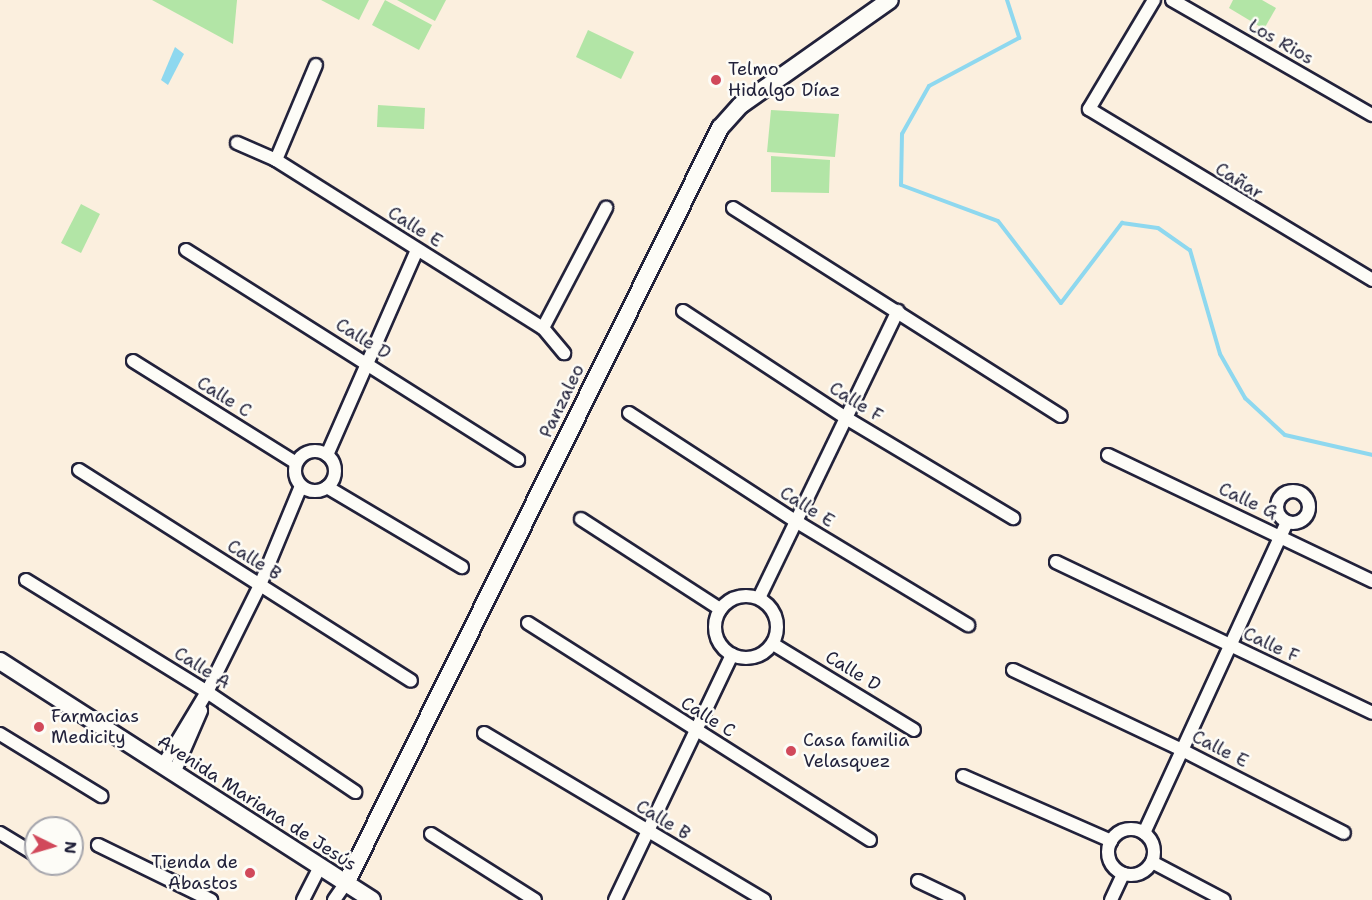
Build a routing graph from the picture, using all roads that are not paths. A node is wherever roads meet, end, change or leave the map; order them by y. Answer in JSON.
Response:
{"nodes":[{"id":1,"x":891,"y":0,"type":"edge"},
{"id":2,"x":1154,"y":0,"type":"edge"},
{"id":3,"x":1172,"y":0,"type":"edge"},
{"id":4,"x":316,"y":65,"type":"dead end"},
{"id":5,"x":1372,"y":115,"type":"edge"},
{"id":6,"x":237,"y":143,"type":"dead end"},
{"id":7,"x":276,"y":160,"type":"junction"},
{"id":8,"x":606,"y":208,"type":"dead end"},
{"id":9,"x":733,"y":208,"type":"dead end"},
{"id":10,"x":186,"y":250,"type":"dead end"},
{"id":11,"x":417,"y":250,"type":"junction"},
{"id":12,"x":1372,"y":279,"type":"edge"},
{"id":13,"x":898,"y":310,"type":"junction"},
{"id":14,"x":682,"y":311,"type":"dead end"},
{"id":15,"x":543,"y":328,"type":"junction"},
{"id":16,"x":564,"y":352,"type":"dead end"},
{"id":17,"x":133,"y":360,"type":"dead end"},
{"id":18,"x":367,"y":363,"type":"junction"},
{"id":19,"x":630,"y":414,"type":"dead end"},
{"id":20,"x":1061,"y":416,"type":"dead end"},
{"id":21,"x":846,"y":418,"type":"junction"},
{"id":22,"x":327,"y":455,"type":"junction"},
{"id":23,"x":1108,"y":455,"type":"dead end"},
{"id":24,"x":518,"y":460,"type":"dead end"},
{"id":25,"x":296,"y":463,"type":"junction"},
{"id":26,"x":78,"y":470,"type":"dead end"},
{"id":27,"x":301,"y":486,"type":"junction"},
{"id":28,"x":327,"y":487,"type":"junction"},
{"id":29,"x":1013,"y":518,"type":"dead end"},
{"id":30,"x":580,"y":519,"type":"dead end"},
{"id":31,"x":796,"y":522,"type":"junction"},
{"id":32,"x":1287,"y":522,"type":"dead end"},
{"id":33,"x":1280,"y":537,"type":"junction"},
{"id":34,"x":1056,"y":562,"type":"dead end"},
{"id":35,"x":462,"y":567,"type":"dead end"},
{"id":36,"x":26,"y":580,"type":"dead end"},
{"id":37,"x":1372,"y":582,"type":"edge"},
{"id":38,"x":260,"y":585,"type":"junction"},
{"id":39,"x":759,"y":598,"type":"junction"},
{"id":40,"x":720,"y":609,"type":"junction"},
{"id":41,"x":528,"y":623,"type":"dead end"},
{"id":42,"x":968,"y":625,"type":"dead end"},
{"id":43,"x":773,"y":644,"type":"junction"},
{"id":44,"x":1228,"y":645,"type":"junction"},
{"id":45,"x":732,"y":655,"type":"junction"},
{"id":46,"x":0,"y":661,"type":"edge"},
{"id":47,"x":1013,"y":670,"type":"dead end"},
{"id":48,"x":411,"y":681,"type":"dead end"},
{"id":49,"x":207,"y":692,"type":"junction"},
{"id":50,"x":1372,"y":713,"type":"edge"},
{"id":51,"x":914,"y":730,"type":"dead end"},
{"id":52,"x":698,"y":732,"type":"junction"},
{"id":53,"x":484,"y":733,"type":"dead end"},
{"id":54,"x":0,"y":734,"type":"edge"},
{"id":55,"x":1180,"y":749,"type":"junction"},
{"id":56,"x":168,"y":769,"type":"junction"},
{"id":57,"x":963,"y":776,"type":"dead end"},
{"id":58,"x":355,"y":792,"type":"dead end"},
{"id":59,"x":101,"y":796,"type":"dead end"},
{"id":60,"x":646,"y":831,"type":"junction"},
{"id":61,"x":0,"y":833,"type":"edge"},
{"id":62,"x":1144,"y":833,"type":"junction"},
{"id":63,"x":1344,"y":833,"type":"dead end"},
{"id":64,"x":431,"y":834,"type":"dead end"},
{"id":65,"x":870,"y":840,"type":"dead end"},
{"id":66,"x":1111,"y":841,"type":"junction"},
{"id":67,"x":98,"y":845,"type":"dead end"},
{"id":68,"x":24,"y":848,"type":"edge"},
{"id":69,"x":1152,"y":862,"type":"junction"},
{"id":70,"x":320,"y":866,"type":"junction"},
{"id":71,"x":1123,"y":874,"type":"junction"},
{"id":72,"x":918,"y":881,"type":"dead end"},
{"id":73,"x":346,"y":883,"type":"junction"},
{"id":74,"x":211,"y":900,"type":"edge"},
{"id":75,"x":303,"y":900,"type":"edge"},
{"id":76,"x":334,"y":900,"type":"edge"},
{"id":77,"x":372,"y":900,"type":"edge"},
{"id":78,"x":535,"y":900,"type":"edge"},
{"id":79,"x":615,"y":900,"type":"edge"},
{"id":80,"x":764,"y":900,"type":"edge"},
{"id":81,"x":958,"y":900,"type":"edge"},
{"id":82,"x":1111,"y":900,"type":"edge"},
{"id":83,"x":1224,"y":900,"type":"edge"}],
"edges":[{"from":1,"to":73,"type":"street","name":"Panzaleo"},
{"from":2,"to":12,"type":"street","name":"Cañar"},
{"from":3,"to":5,"type":"street","name":"Los Rios"},
{"from":4,"to":7,"type":"street"},
{"from":6,"to":7,"type":"street","name":"Calle E"},
{"from":7,"to":11,"type":"street","name":"Calle E"},
{"from":8,"to":15,"type":"street"},
{"from":9,"to":13,"type":"street"},
{"from":10,"to":18,"type":"street","name":"Calle D"},
{"from":11,"to":15,"type":"street","name":"Calle E"},
{"from":11,"to":18,"type":"street"},
{"from":13,"to":20,"type":"street"},
{"from":13,"to":21,"type":"street"},
{"from":14,"to":21,"type":"street","name":"Calle F"},
{"from":15,"to":16,"type":"street","name":"Calle E"},
{"from":17,"to":25,"type":"street","name":"Calle C"},
{"from":18,"to":22,"type":"street"},
{"from":18,"to":24,"type":"street","name":"Calle D"},
{"from":19,"to":31,"type":"street","name":"Calle E"},
{"from":21,"to":29,"type":"street","name":"Calle F"},
{"from":21,"to":31,"type":"street"},
{"from":22,"to":25,"type":"street"},
{"from":22,"to":28,"type":"street"},
{"from":23,"to":33,"type":"street","name":"Calle G"},
{"from":25,"to":27,"type":"street"},
{"from":26,"to":38,"type":"street","name":"Calle B"},
{"from":27,"to":28,"type":"street"},
{"from":27,"to":38,"type":"street"},
{"from":28,"to":35,"type":"street"},
{"from":30,"to":40,"type":"street"},
{"from":31,"to":39,"type":"street"},
{"from":31,"to":42,"type":"street","name":"Calle E"},
{"from":32,"to":33,"type":"street"},
{"from":33,"to":37,"type":"street","name":"Calle G"},
{"from":33,"to":44,"type":"street"},
{"from":34,"to":44,"type":"street","name":"Calle F"},
{"from":36,"to":49,"type":"street","name":"Calle A"},
{"from":38,"to":48,"type":"street","name":"Calle B"},
{"from":38,"to":49,"type":"street"},
{"from":39,"to":40,"type":"street"},
{"from":39,"to":43,"type":"street"},
{"from":40,"to":45,"type":"street"},
{"from":41,"to":52,"type":"street","name":"Calle C"},
{"from":43,"to":45,"type":"street"},
{"from":43,"to":51,"type":"street","name":"Calle D"},
{"from":44,"to":50,"type":"street","name":"Calle F"},
{"from":44,"to":55,"type":"street"},
{"from":45,"to":52,"type":"street"},
{"from":46,"to":56,"type":"street","name":"Avenida Mariana de Jesús"},
{"from":47,"to":55,"type":"street","name":"Calle E"},
{"from":49,"to":56,"type":"street"},
{"from":49,"to":58,"type":"street","name":"Calle A"},
{"from":52,"to":60,"type":"street"},
{"from":52,"to":65,"type":"street","name":"Calle C"},
{"from":53,"to":60,"type":"street","name":"Calle B"},
{"from":54,"to":59,"type":"street"},
{"from":55,"to":62,"type":"street"},
{"from":55,"to":63,"type":"street","name":"Calle E"},
{"from":56,"to":70,"type":"street","name":"Avenida Mariana de Jesús"},
{"from":57,"to":66,"type":"street"},
{"from":60,"to":79,"type":"street"},
{"from":60,"to":80,"type":"street","name":"Calle B"},
{"from":61,"to":68,"type":"street"},
{"from":62,"to":66,"type":"street"},
{"from":62,"to":69,"type":"street"},
{"from":64,"to":78,"type":"street"},
{"from":66,"to":71,"type":"street"},
{"from":67,"to":74,"type":"street"},
{"from":69,"to":71,"type":"street"},
{"from":69,"to":83,"type":"street"},
{"from":70,"to":73,"type":"street","name":"Avenida Mariana de Jesús"},
{"from":70,"to":75,"type":"street"},
{"from":71,"to":82,"type":"street"},
{"from":72,"to":81,"type":"street"},
{"from":73,"to":76,"type":"street"},
{"from":73,"to":77,"type":"street","name":"Avenida Mariana de Jesús"}]}
